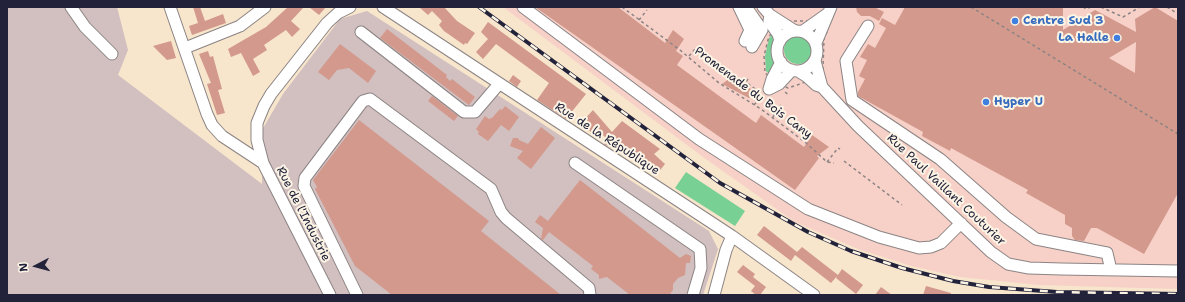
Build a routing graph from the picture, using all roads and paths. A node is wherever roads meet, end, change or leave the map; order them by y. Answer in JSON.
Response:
{"nodes":[{"id":1,"x":71,"y":7,"type":"edge"},
{"id":2,"x":170,"y":7,"type":"edge"},
{"id":3,"x":265,"y":7,"type":"edge"},
{"id":4,"x":350,"y":7,"type":"edge"},
{"id":5,"x":383,"y":7,"type":"edge"},
{"id":6,"x":523,"y":7,"type":"edge"},
{"id":7,"x":622,"y":7,"type":"edge"},
{"id":8,"x":732,"y":7,"type":"edge"},
{"id":9,"x":740,"y":7,"type":"edge"},
{"id":10,"x":746,"y":7,"type":"edge"},
{"id":11,"x":971,"y":7,"type":"edge"},
{"id":12,"x":1082,"y":7,"type":"edge"},
{"id":13,"x":1091,"y":7,"type":"edge"},
{"id":14,"x":1101,"y":7,"type":"edge"},
{"id":15,"x":1140,"y":7,"type":"edge"},
{"id":16,"x":1168,"y":7,"type":"edge"},
{"id":17,"x":647,"y":10,"type":"dead end"},
{"id":18,"x":829,"y":10,"type":"edge"},
{"id":19,"x":767,"y":11,"type":"edge"},
{"id":20,"x":1178,"y":14,"type":"edge"},
{"id":21,"x":639,"y":20,"type":"junction"},
{"id":22,"x":745,"y":20,"type":"junction"},
{"id":23,"x":868,"y":26,"type":"dead end"},
{"id":24,"x":824,"y":30,"type":"dead end"},
{"id":25,"x":799,"y":31,"type":"junction"},
{"id":26,"x":361,"y":32,"type":"dead end"},
{"id":27,"x":776,"y":37,"type":"junction"},
{"id":28,"x":816,"y":43,"type":"junction"},
{"id":29,"x":185,"y":48,"type":"junction"},
{"id":30,"x":696,"y":48,"type":"dead end"},
{"id":31,"x":112,"y":54,"type":"dead end"},
{"id":32,"x":689,"y":57,"type":"junction"},
{"id":33,"x":815,"y":61,"type":"junction"},
{"id":34,"x":781,"y":62,"type":"junction"},
{"id":35,"x":795,"y":70,"type":"junction"},
{"id":36,"x":820,"y":72,"type":"dead end"},
{"id":37,"x":769,"y":76,"type":"dead end"},
{"id":38,"x":748,"y":78,"type":"dead end"},
{"id":39,"x":808,"y":80,"type":"dead end"},
{"id":40,"x":499,"y":84,"type":"junction"},
{"id":41,"x":782,"y":85,"type":"dead end"},
{"id":42,"x":822,"y":87,"type":"junction"},
{"id":43,"x":785,"y":92,"type":"dead end"},
{"id":44,"x":789,"y":95,"type":"dead end"},
{"id":45,"x":781,"y":105,"type":"dead end"},
{"id":46,"x":754,"y":106,"type":"junction"},
{"id":47,"x":772,"y":117,"type":"junction"},
{"id":48,"x":1178,"y":134,"type":"edge"},
{"id":49,"x":840,"y":149,"type":"dead end"},
{"id":50,"x":827,"y":162,"type":"junction"},
{"id":51,"x":844,"y":162,"type":"dead end"},
{"id":52,"x":263,"y":163,"type":"junction"},
{"id":53,"x":575,"y":163,"type":"dead end"},
{"id":54,"x":834,"y":163,"type":"dead end"},
{"id":55,"x":902,"y":205,"type":"dead end"},
{"id":56,"x":960,"y":223,"type":"junction"},
{"id":57,"x":732,"y":236,"type":"junction"},
{"id":58,"x":1111,"y":270,"type":"junction"},
{"id":59,"x":1178,"y":271,"type":"edge"},
{"id":60,"x":330,"y":295,"type":"edge"},
{"id":61,"x":357,"y":295,"type":"edge"},
{"id":62,"x":590,"y":295,"type":"edge"},
{"id":63,"x":694,"y":295,"type":"edge"},
{"id":64,"x":714,"y":295,"type":"edge"},
{"id":65,"x":814,"y":295,"type":"edge"}],
"edges":[{"from":1,"to":31,"type":"street"},
{"from":2,"to":29,"type":"street","name":"Rue de l'Industrie"},
{"from":3,"to":29,"type":"street"},
{"from":4,"to":52,"type":"street"},
{"from":5,"to":40,"type":"street","name":"Rue de la République"},
{"from":6,"to":56,"type":"street"},
{"from":7,"to":21,"type":"path","name":"Promenade du Bois Cany"},
{"from":8,"to":22,"type":"street"},
{"from":9,"to":22,"type":"street"},
{"from":10,"to":22,"type":"street"},
{"from":11,"to":48,"type":"path"},
{"from":12,"to":13,"type":"path"},
{"from":14,"to":15,"type":"path"},
{"from":16,"to":20,"type":"path"},
{"from":17,"to":21,"type":"path"},
{"from":18,"to":25,"type":"street"},
{"from":18,"to":28,"type":"street"},
{"from":19,"to":25,"type":"street"},
{"from":19,"to":27,"type":"street"},
{"from":21,"to":32,"type":"path","name":"Promenade du Bois Cany"},
{"from":23,"to":58,"type":"street"},
{"from":24,"to":36,"type":"path"},
{"from":25,"to":27,"type":"street"},
{"from":25,"to":28,"type":"street"},
{"from":26,"to":40,"type":"street"},
{"from":27,"to":34,"type":"street"},
{"from":27,"to":37,"type":"path"},
{"from":28,"to":33,"type":"street"},
{"from":29,"to":52,"type":"street","name":"Rue de l'Industrie"},
{"from":30,"to":32,"type":"path"},
{"from":32,"to":46,"type":"path","name":"Promenade du Bois Cany"},
{"from":33,"to":35,"type":"street"},
{"from":33,"to":42,"type":"street","name":"Rue Paul Vaillant Couturier"},
{"from":34,"to":35,"type":"street"},
{"from":34,"to":35,"type":"street"},
{"from":35,"to":42,"type":"street","name":"Rue Paul Vaillant Couturier"},
{"from":38,"to":46,"type":"path"},
{"from":39,"to":41,"type":"path"},
{"from":40,"to":57,"type":"street","name":"Rue de la République"},
{"from":42,"to":56,"type":"street","name":"Rue Paul Vaillant Couturier"},
{"from":43,"to":44,"type":"path"},
{"from":45,"to":47,"type":"path"},
{"from":46,"to":47,"type":"path","name":"Promenade du Bois Cany"},
{"from":47,"to":50,"type":"path","name":"Promenade du Bois Cany"},
{"from":49,"to":50,"type":"path"},
{"from":50,"to":54,"type":"path"},
{"from":51,"to":55,"type":"path"},
{"from":52,"to":60,"type":"street","name":"Rue de l'Industrie"},
{"from":53,"to":63,"type":"street"},
{"from":56,"to":58,"type":"street","name":"Rue Paul Vaillant Couturier"},
{"from":57,"to":64,"type":"street"},
{"from":57,"to":65,"type":"street","name":"Rue de la République"},
{"from":58,"to":59,"type":"street","name":"Rue Paul Vaillant Couturier"},
{"from":61,"to":62,"type":"street"}]}
